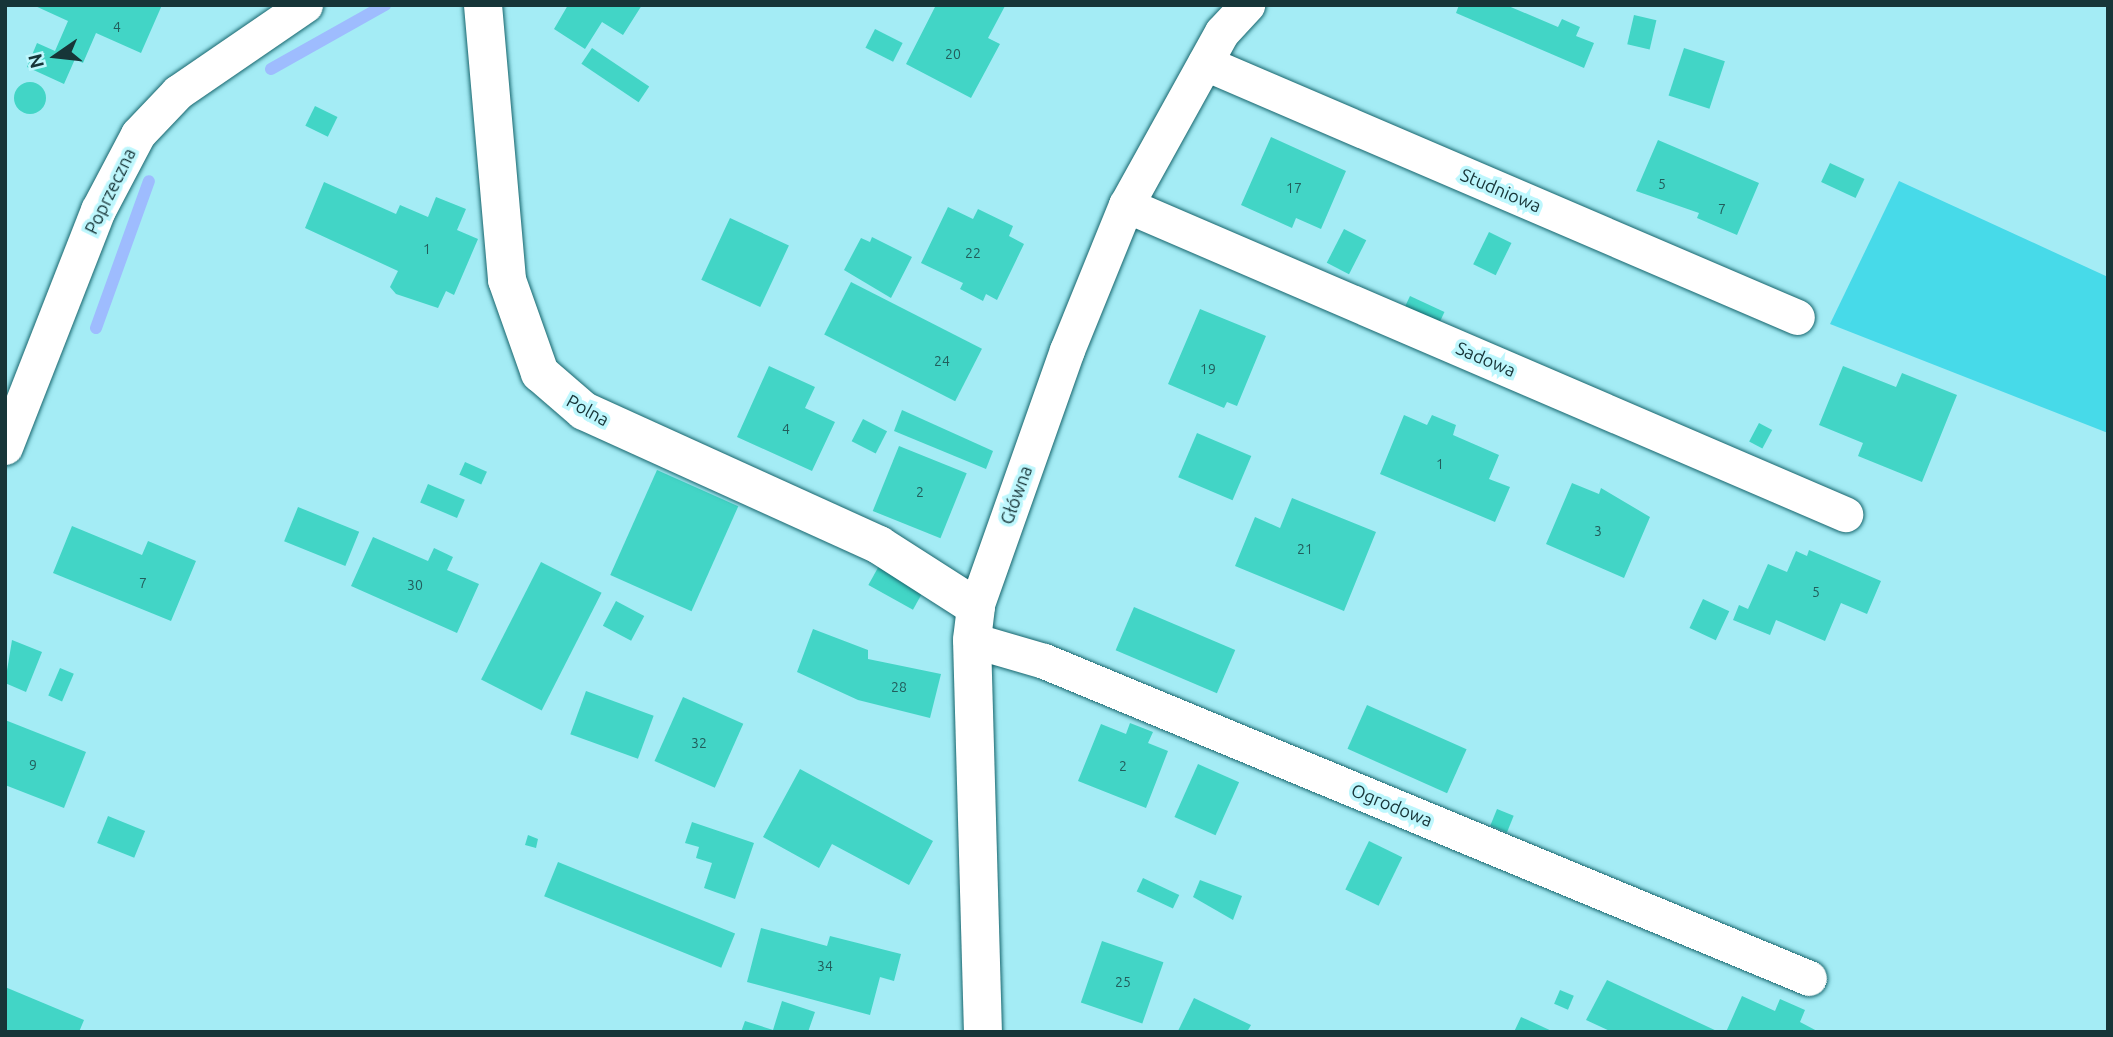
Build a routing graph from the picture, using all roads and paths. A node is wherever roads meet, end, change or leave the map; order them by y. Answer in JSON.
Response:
{"nodes":[{"id":1,"x":305,"y":5,"type":"edge"},
{"id":2,"x":483,"y":5,"type":"edge"},
{"id":3,"x":1247,"y":5,"type":"edge"},
{"id":4,"x":1205,"y":63,"type":"junction"},
{"id":5,"x":1126,"y":205,"type":"junction"},
{"id":6,"x":1797,"y":317,"type":"dead end"},
{"id":7,"x":5,"y":447,"type":"edge"},
{"id":8,"x":1845,"y":514,"type":"dead end"},
{"id":9,"x":974,"y":623,"type":"junction"},
{"id":10,"x":1809,"y":978,"type":"dead end"},
{"id":11,"x":983,"y":1032,"type":"edge"}],
"edges":[{"from":1,"to":7,"type":"street","name":"Poprzeczna"},
{"from":2,"to":9,"type":"street","name":"Polna"},
{"from":3,"to":4,"type":"street","name":"Główna"},
{"from":4,"to":5,"type":"street","name":"Główna"},
{"from":4,"to":6,"type":"street","name":"Studniowa"},
{"from":5,"to":8,"type":"street","name":"Sadowa"},
{"from":5,"to":9,"type":"street","name":"Główna"},
{"from":9,"to":10,"type":"street","name":"Ogrodowa"},
{"from":9,"to":11,"type":"street","name":"Główna"}]}
